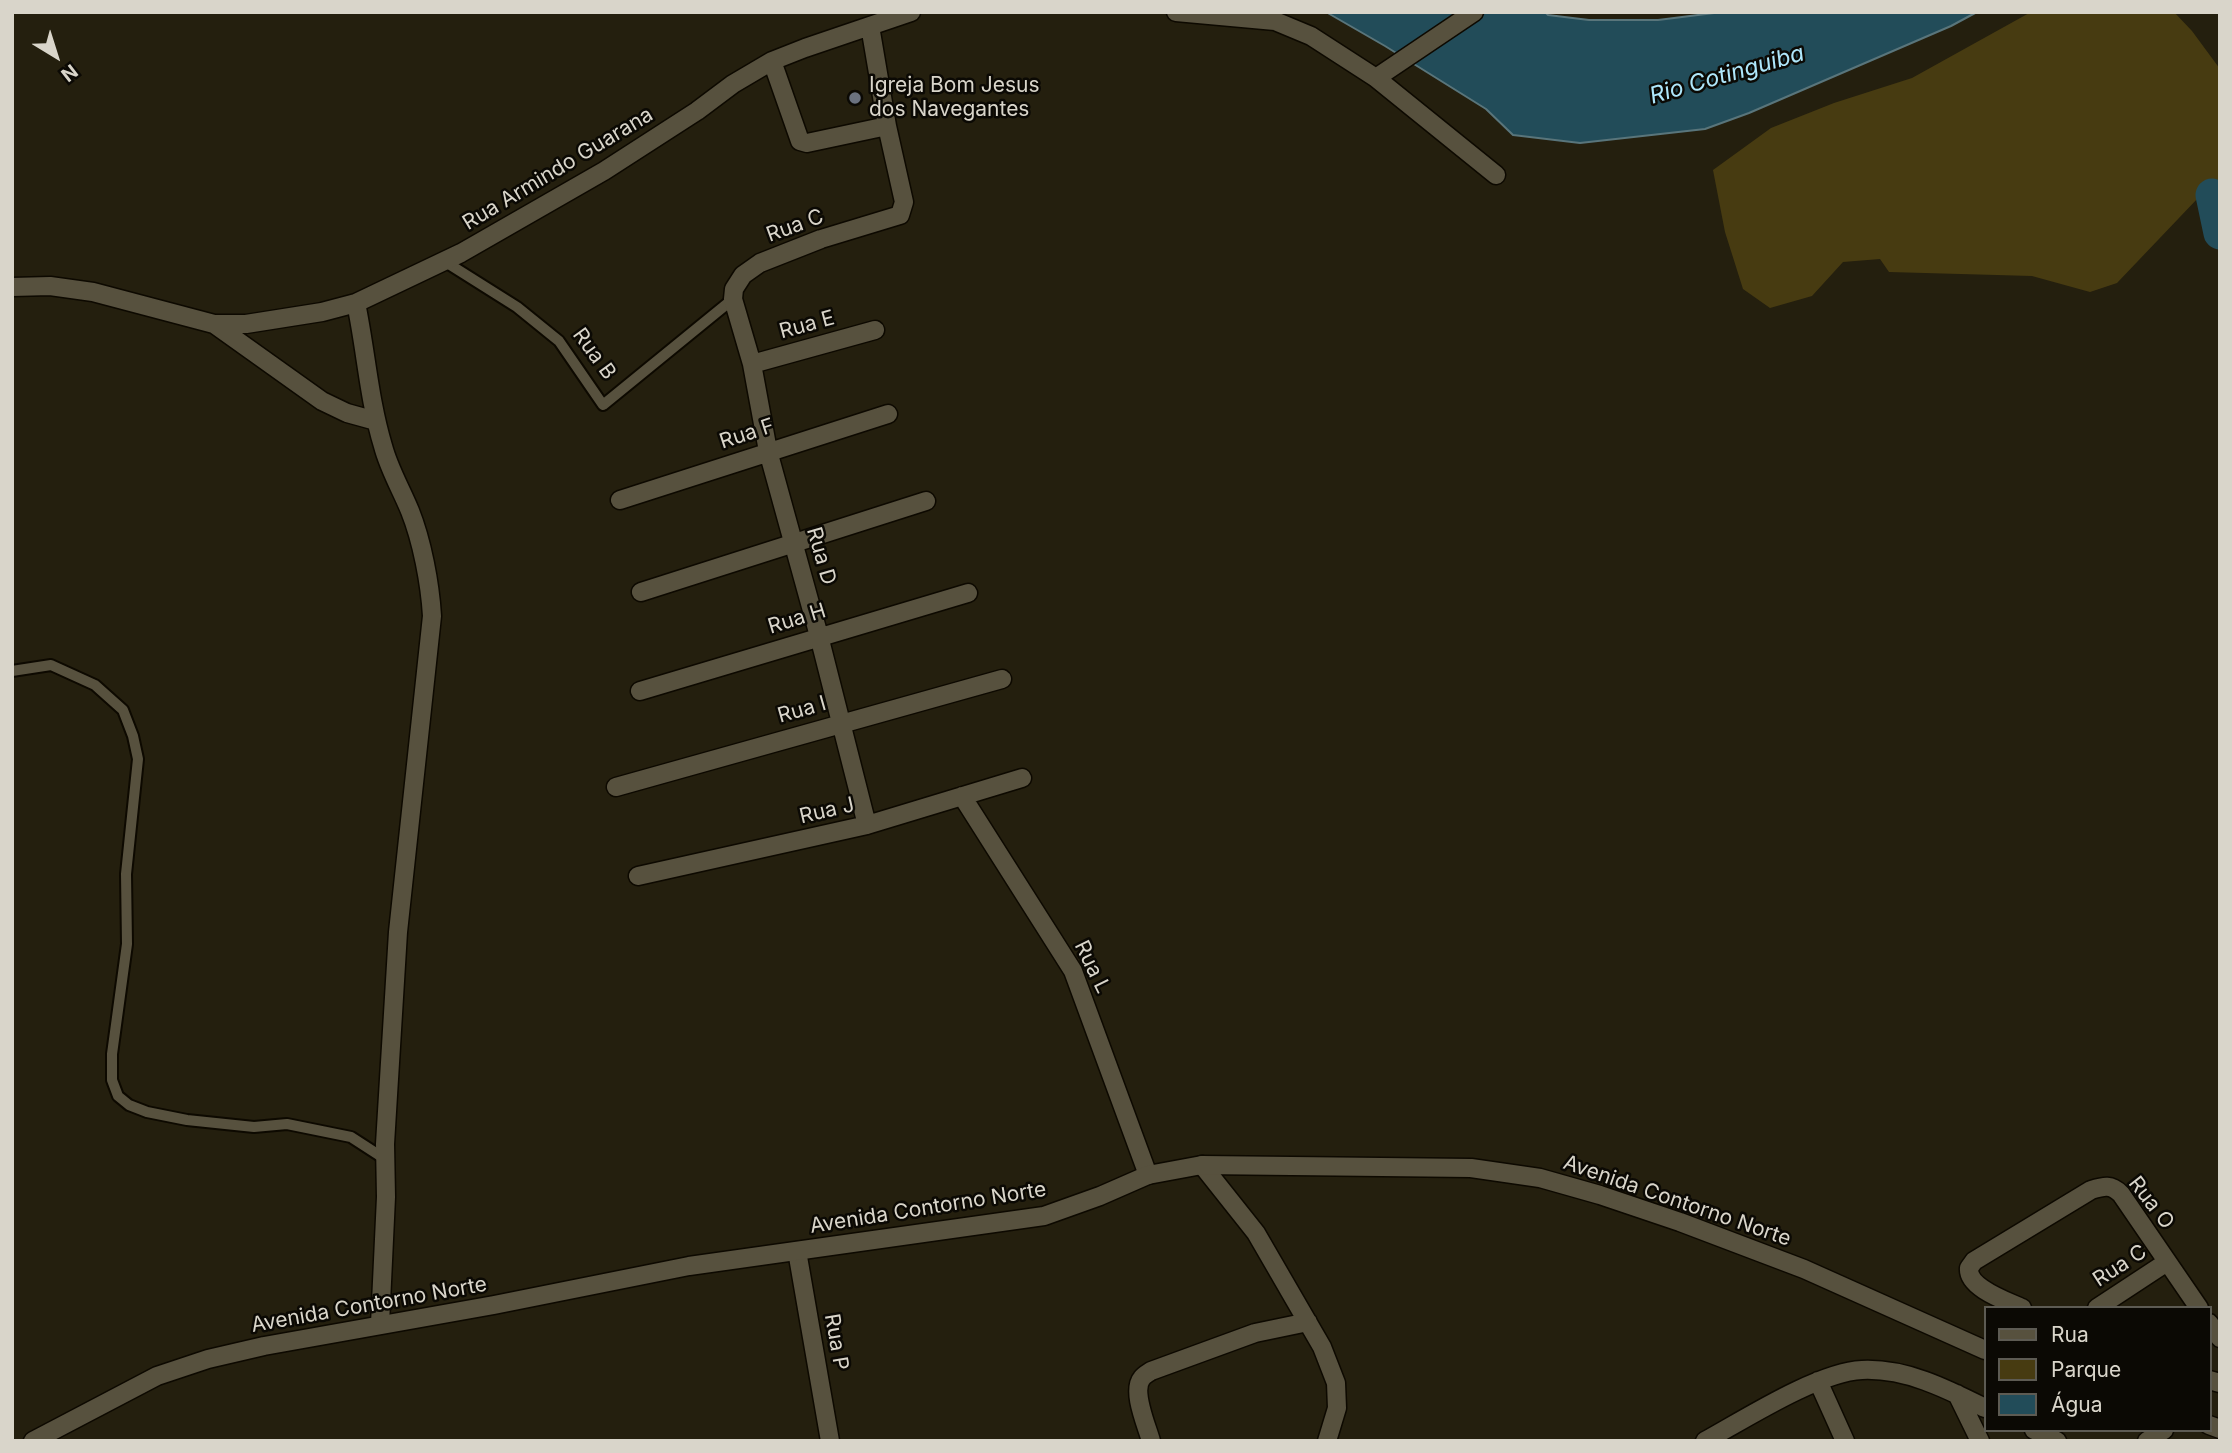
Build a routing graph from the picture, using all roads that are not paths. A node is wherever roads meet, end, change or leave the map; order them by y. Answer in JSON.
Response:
{"nodes":[{"id":1,"x":911,"y":12,"type":"edge"},
{"id":2,"x":1176,"y":12,"type":"edge"},
{"id":3,"x":1474,"y":12,"type":"edge"},
{"id":4,"x":870,"y":26,"type":"junction"},
{"id":5,"x":772,"y":61,"type":"junction"},
{"id":6,"x":1376,"y":78,"type":"junction"},
{"id":7,"x":887,"y":126,"type":"junction"},
{"id":8,"x":1496,"y":175,"type":"dead end"},
{"id":9,"x":443,"y":261,"type":"junction"},
{"id":10,"x":12,"y":287,"type":"edge"},
{"id":11,"x":733,"y":299,"type":"junction"},
{"id":12,"x":356,"y":303,"type":"junction"},
{"id":13,"x":214,"y":324,"type":"junction"},
{"id":14,"x":875,"y":331,"type":"dead end"},
{"id":15,"x":752,"y":364,"type":"junction"},
{"id":16,"x":888,"y":414,"type":"dead end"},
{"id":17,"x":376,"y":421,"type":"junction"},
{"id":18,"x":768,"y":451,"type":"junction"},
{"id":19,"x":620,"y":500,"type":"dead end"},
{"id":20,"x":926,"y":501,"type":"dead end"},
{"id":21,"x":793,"y":542,"type":"junction"},
{"id":22,"x":641,"y":592,"type":"dead end"},
{"id":23,"x":968,"y":593,"type":"dead end"},
{"id":24,"x":819,"y":636,"type":"junction"},
{"id":25,"x":12,"y":671,"type":"edge"},
{"id":26,"x":1002,"y":679,"type":"dead end"},
{"id":27,"x":640,"y":691,"type":"dead end"},
{"id":28,"x":842,"y":722,"type":"junction"},
{"id":29,"x":1022,"y":778,"type":"dead end"},
{"id":30,"x":616,"y":787,"type":"dead end"},
{"id":31,"x":962,"y":796,"type":"junction"},
{"id":32,"x":867,"y":825,"type":"junction"},
{"id":33,"x":638,"y":876,"type":"dead end"},
{"id":34,"x":385,"y":1159,"type":"junction"},
{"id":35,"x":1202,"y":1165,"type":"junction"},
{"id":36,"x":1148,"y":1174,"type":"junction"},
{"id":37,"x":797,"y":1251,"type":"junction"},
{"id":38,"x":2167,"y":1262,"type":"junction"},
{"id":39,"x":2018,"y":1306,"type":"edge"},
{"id":40,"x":2100,"y":1306,"type":"edge"},
{"id":41,"x":2198,"y":1306,"type":"edge"},
{"id":42,"x":1308,"y":1322,"type":"junction"},
{"id":43,"x":380,"y":1324,"type":"junction"},
{"id":44,"x":1983,"y":1349,"type":"edge"},
{"id":45,"x":1818,"y":1381,"type":"junction"},
{"id":46,"x":1957,"y":1394,"type":"junction"},
{"id":47,"x":1983,"y":1407,"type":"edge"},
{"id":48,"x":2038,"y":1432,"type":"edge"},
{"id":49,"x":33,"y":1441,"type":"edge"},
{"id":50,"x":831,"y":1441,"type":"edge"},
{"id":51,"x":1151,"y":1441,"type":"edge"},
{"id":52,"x":1327,"y":1441,"type":"edge"},
{"id":53,"x":1705,"y":1441,"type":"edge"},
{"id":54,"x":1845,"y":1441,"type":"edge"},
{"id":55,"x":1980,"y":1441,"type":"edge"},
{"id":56,"x":2057,"y":1441,"type":"edge"}],
"edges":[{"from":1,"to":4,"type":"street","name":"Rua Armindo Guarana"},
{"from":2,"to":6,"type":"street"},
{"from":3,"to":6,"type":"street"},
{"from":4,"to":5,"type":"street","name":"Rua Armindo Guarana"},
{"from":4,"to":7,"type":"street"},
{"from":5,"to":7,"type":"street"},
{"from":5,"to":9,"type":"street","name":"Rua Armindo Guarana"},
{"from":6,"to":8,"type":"street"},
{"from":7,"to":11,"type":"street","name":"Rua C"},
{"from":9,"to":11,"type":"lane","name":"Rua B"},
{"from":9,"to":12,"type":"street","name":"Rua Armindo Guarana"},
{"from":10,"to":13,"type":"street"},
{"from":11,"to":15,"type":"street","name":"Rua D"},
{"from":12,"to":13,"type":"street","name":"Rua Armindo Guarana"},
{"from":12,"to":17,"type":"street"},
{"from":13,"to":17,"type":"street"},
{"from":14,"to":15,"type":"street","name":"Rua E"},
{"from":15,"to":18,"type":"street","name":"Rua D"},
{"from":16,"to":18,"type":"street","name":"Rua F"},
{"from":17,"to":34,"type":"street"},
{"from":18,"to":19,"type":"street","name":"Rua F"},
{"from":18,"to":21,"type":"street","name":"Rua D"},
{"from":20,"to":21,"type":"street"},
{"from":21,"to":22,"type":"street"},
{"from":21,"to":24,"type":"street","name":"Rua D"},
{"from":23,"to":24,"type":"street","name":"Rua H"},
{"from":24,"to":27,"type":"street","name":"Rua H"},
{"from":24,"to":28,"type":"street","name":"Rua D"},
{"from":25,"to":34,"type":"lane"},
{"from":26,"to":28,"type":"street","name":"Rua I"},
{"from":28,"to":30,"type":"street","name":"Rua I"},
{"from":28,"to":32,"type":"street","name":"Rua D"},
{"from":29,"to":31,"type":"street","name":"Rua J"},
{"from":31,"to":32,"type":"street","name":"Rua J"},
{"from":31,"to":36,"type":"street","name":"Rua L"},
{"from":32,"to":33,"type":"street","name":"Rua J"},
{"from":34,"to":43,"type":"street"},
{"from":35,"to":36,"type":"street","name":"Avenida Contorno Norte"},
{"from":35,"to":42,"type":"street"},
{"from":35,"to":44,"type":"street","name":"Avenida Contorno Norte"},
{"from":36,"to":37,"type":"street","name":"Avenida Contorno Norte"},
{"from":37,"to":43,"type":"street","name":"Avenida Contorno Norte"},
{"from":37,"to":50,"type":"street","name":"Rua P"},
{"from":38,"to":39,"type":"street","name":"Rua O"},
{"from":38,"to":40,"type":"street","name":"Rua C"},
{"from":38,"to":41,"type":"street","name":"Rua O"},
{"from":42,"to":51,"type":"street"},
{"from":42,"to":52,"type":"street"},
{"from":43,"to":49,"type":"street","name":"Avenida Contorno Norte"},
{"from":45,"to":46,"type":"street"},
{"from":45,"to":53,"type":"street"},
{"from":45,"to":54,"type":"street"},
{"from":46,"to":47,"type":"street"},
{"from":46,"to":55,"type":"street"},
{"from":48,"to":56,"type":"street"}]}
